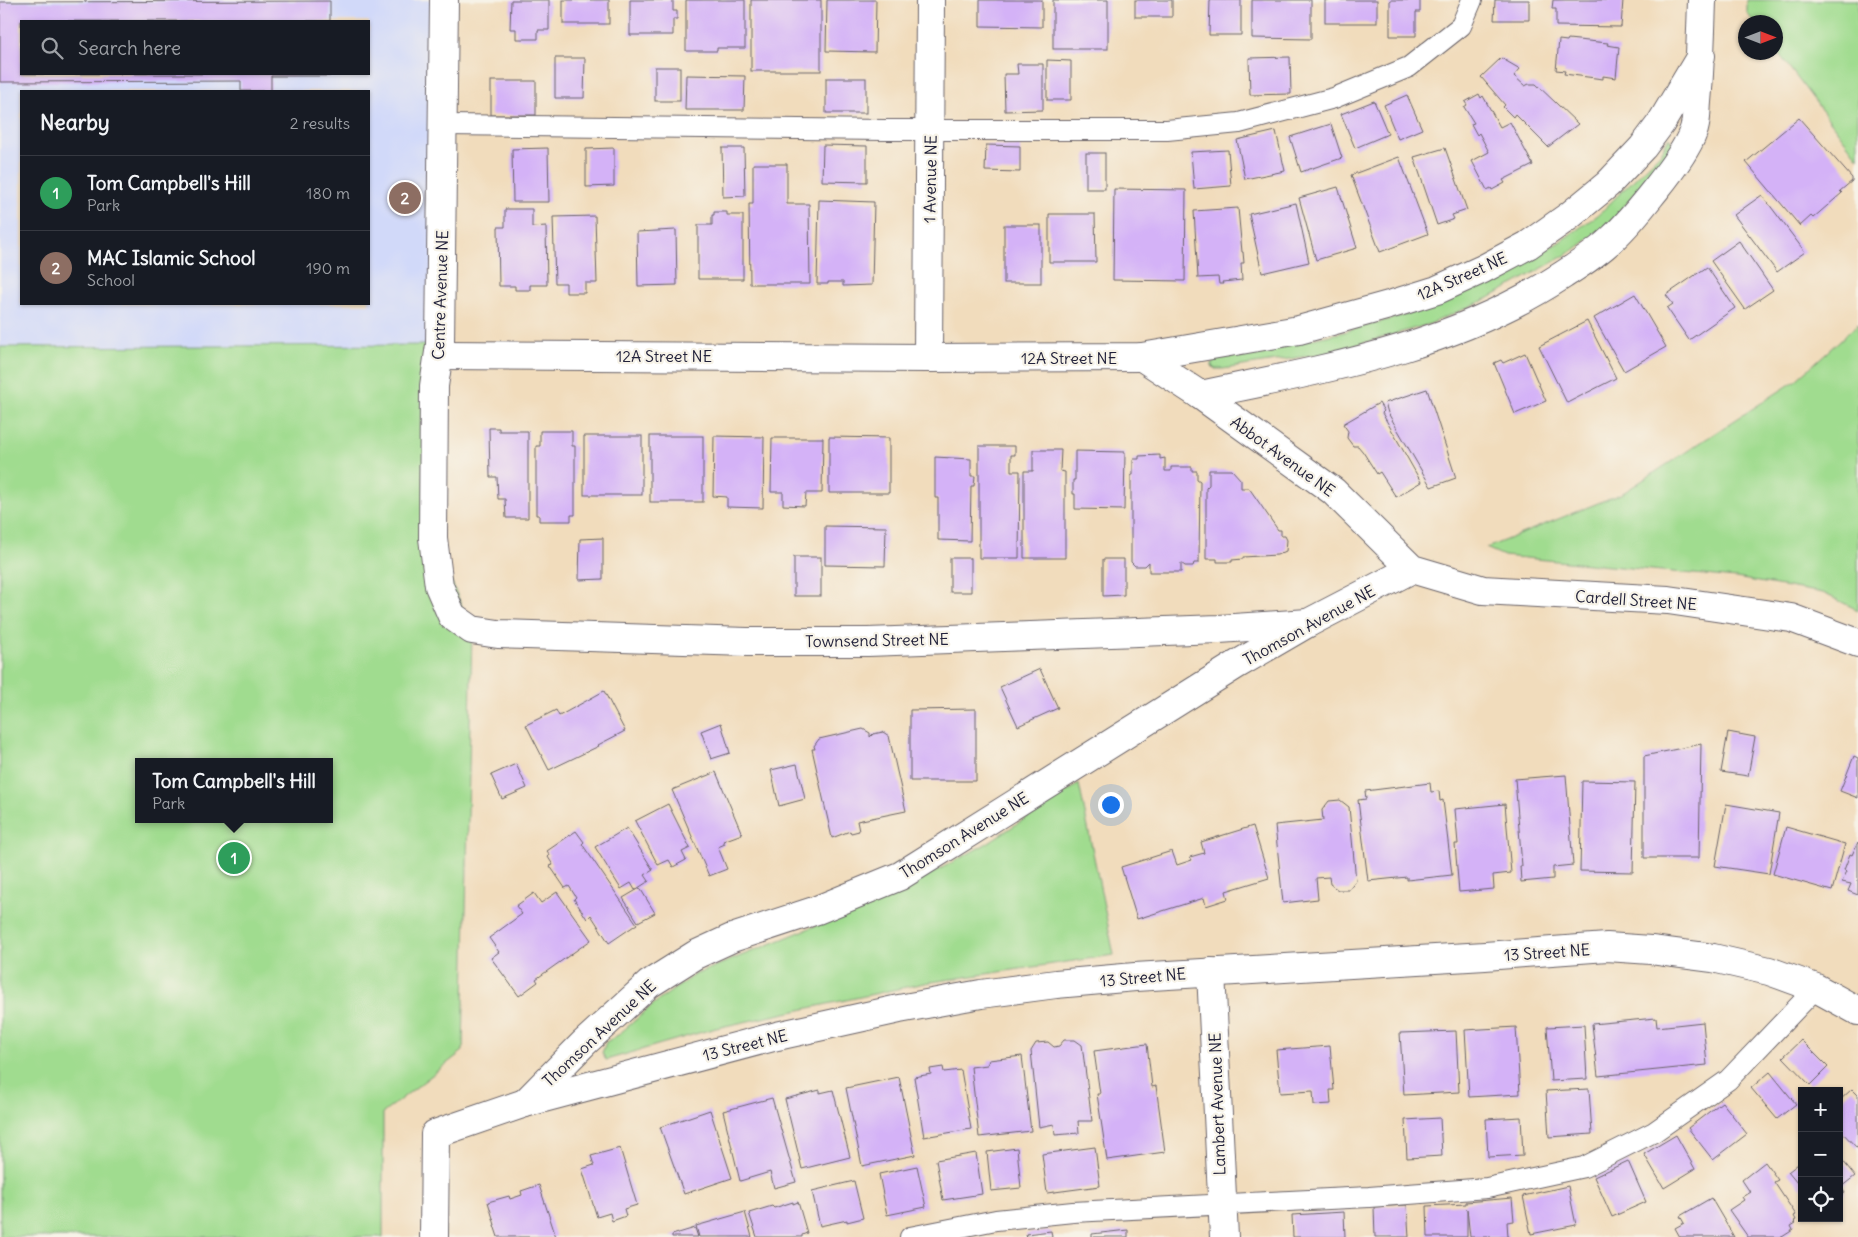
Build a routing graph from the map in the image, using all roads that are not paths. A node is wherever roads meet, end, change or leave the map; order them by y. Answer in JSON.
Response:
{"nodes":[{"id":1,"x":444,"y":0,"type":"edge"},
{"id":2,"x":930,"y":0,"type":"edge"},
{"id":3,"x":1472,"y":0,"type":"edge"},
{"id":4,"x":1702,"y":0,"type":"edge"},
{"id":5,"x":1701,"y":56,"type":"junction"},
{"id":6,"x":443,"y":125,"type":"junction"},
{"id":7,"x":930,"y":130,"type":"junction"},
{"id":8,"x":440,"y":355,"type":"junction"},
{"id":9,"x":1142,"y":357,"type":"junction"},
{"id":10,"x":928,"y":358,"type":"junction"},
{"id":11,"x":1200,"y":395,"type":"junction"},
{"id":12,"x":1412,"y":569,"type":"junction"},
{"id":13,"x":452,"y":616,"type":"joint"},
{"id":14,"x":1308,"y":623,"type":"junction"},
{"id":15,"x":1858,"y":643,"type":"edge"},
{"id":16,"x":1211,"y":972,"type":"junction"},
{"id":17,"x":1816,"y":988,"type":"junction"},
{"id":18,"x":1858,"y":1011,"type":"edge"},
{"id":19,"x":525,"y":1103,"type":"junction"},
{"id":20,"x":1221,"y":1204,"type":"junction"},
{"id":21,"x":434,"y":1237,"type":"edge"},
{"id":22,"x":910,"y":1237,"type":"edge"},
{"id":23,"x":1224,"y":1237,"type":"edge"}],
"edges":[{"from":1,"to":6,"type":"street","name":"Centre Avenue NE"},
{"from":2,"to":7,"type":"street","name":"1 Avenue NE"},
{"from":3,"to":7,"type":"lane"},
{"from":4,"to":5,"type":"street"},
{"from":5,"to":9,"type":"street","name":"12A Street NE"},
{"from":5,"to":11,"type":"street"},
{"from":6,"to":7,"type":"lane"},
{"from":6,"to":8,"type":"street","name":"Centre Avenue NE"},
{"from":7,"to":10,"type":"street","name":"1 Avenue NE"},
{"from":8,"to":10,"type":"street","name":"12A Street NE"},
{"from":8,"to":13,"type":"street","name":"Centre Avenue NE"},
{"from":9,"to":10,"type":"street","name":"12A Street NE"},
{"from":9,"to":11,"type":"street","name":"Abbot Avenue NE"},
{"from":11,"to":12,"type":"street","name":"Abbot Avenue NE"},
{"from":12,"to":14,"type":"street","name":"Thomson Avenue NE"},
{"from":12,"to":15,"type":"street","name":"Cardell Street NE"},
{"from":13,"to":14,"type":"street","name":"Townsend Street NE"},
{"from":14,"to":19,"type":"street","name":"Thomson Avenue NE"},
{"from":16,"to":17,"type":"street","name":"13 Street NE"},
{"from":16,"to":19,"type":"street","name":"13 Street NE"},
{"from":16,"to":20,"type":"street","name":"Lambert Avenue NE"},
{"from":17,"to":18,"type":"street","name":"13 Street NE"},
{"from":17,"to":20,"type":"lane"},
{"from":19,"to":21,"type":"street","name":"13 Street NE"},
{"from":20,"to":22,"type":"lane"},
{"from":20,"to":23,"type":"street","name":"Lambert Avenue NE"}]}
